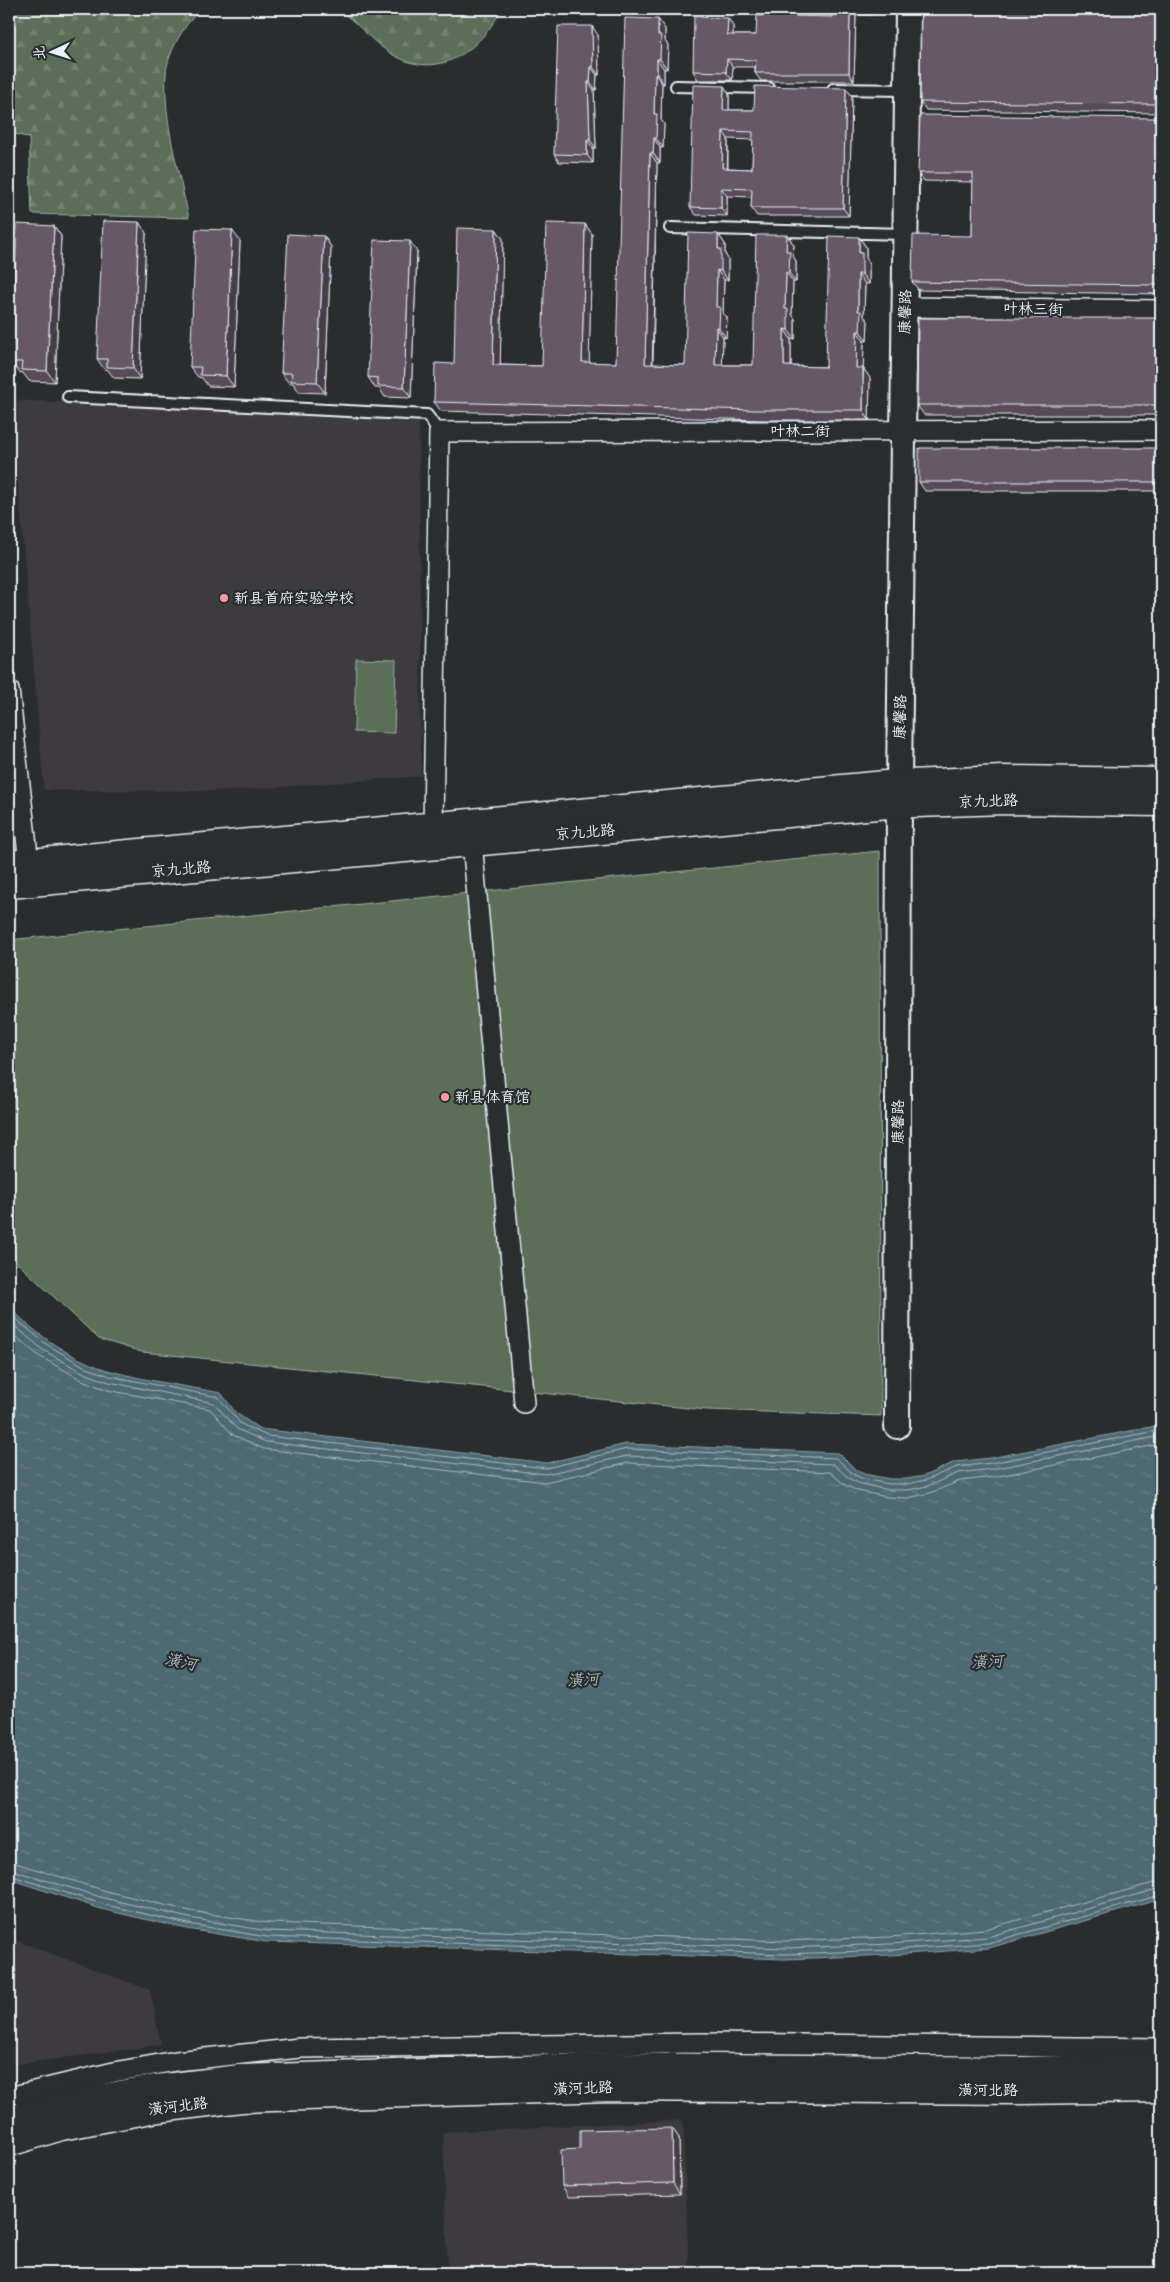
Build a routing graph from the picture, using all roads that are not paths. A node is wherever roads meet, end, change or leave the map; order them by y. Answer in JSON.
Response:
{"nodes":[{"id":1,"x":908,"y":9,"type":"edge"},
{"id":2,"x":676,"y":86,"type":"dead end"},
{"id":3,"x":782,"y":88,"type":"edge"},
{"id":4,"x":820,"y":88,"type":"edge"},
{"id":5,"x":907,"y":90,"type":"junction"},
{"id":6,"x":670,"y":228,"type":"dead end"},
{"id":7,"x":905,"y":234,"type":"junction"},
{"id":8,"x":905,"y":307,"type":"junction"},
{"id":9,"x":1161,"y":310,"type":"edge"},
{"id":10,"x":68,"y":397,"type":"dead end"},
{"id":11,"x":1161,"y":430,"type":"edge"},
{"id":12,"x":903,"y":431,"type":"junction"},
{"id":13,"x":439,"y":432,"type":"junction"},
{"id":14,"x":9,"y":690,"type":"edge"},
{"id":15,"x":1161,"y":782,"type":"edge"},
{"id":16,"x":899,"y":794,"type":"junction"},
{"id":17,"x":1161,"y":802,"type":"edge"},
{"id":18,"x":433,"y":826,"type":"junction"},
{"id":19,"x":472,"y":842,"type":"junction"},
{"id":20,"x":19,"y":864,"type":"edge"},
{"id":21,"x":9,"y":884,"type":"edge"},
{"id":22,"x":524,"y":1403,"type":"dead end"},
{"id":23,"x":897,"y":1426,"type":"dead end"},
{"id":24,"x":1161,"y":2048,"type":"edge"},
{"id":25,"x":1161,"y":2068,"type":"edge"},
{"id":26,"x":1161,"y":2088,"type":"edge"},
{"id":27,"x":9,"y":2097,"type":"edge"},
{"id":28,"x":9,"y":2121,"type":"edge"},
{"id":29,"x":9,"y":2142,"type":"edge"}],
"edges":[{"from":1,"to":5,"type":"street","name":"康馨路"},
{"from":2,"to":3,"type":"lane"},
{"from":4,"to":5,"type":"lane"},
{"from":5,"to":7,"type":"street","name":"康馨路"},
{"from":6,"to":7,"type":"lane"},
{"from":7,"to":8,"type":"street","name":"康馨路"},
{"from":8,"to":9,"type":"street","name":"叶林三街"},
{"from":8,"to":12,"type":"street","name":"康馨路"},
{"from":10,"to":13,"type":"lane"},
{"from":11,"to":12,"type":"street","name":"叶林二街"},
{"from":12,"to":13,"type":"street","name":"叶林二街"},
{"from":12,"to":16,"type":"street","name":"康馨路"},
{"from":13,"to":18,"type":"street"},
{"from":14,"to":20,"type":"street"},
{"from":15,"to":16,"type":"main road","name":"京九北路"},
{"from":16,"to":17,"type":"main road","name":"京九北路"},
{"from":16,"to":18,"type":"main road","name":"京九北路"},
{"from":16,"to":19,"type":"main road","name":"京九北路"},
{"from":16,"to":23,"type":"street","name":"康馨路"},
{"from":18,"to":20,"type":"main road","name":"京九北路"},
{"from":19,"to":21,"type":"main road","name":"京九北路"},
{"from":19,"to":22,"type":"street"},
{"from":24,"to":27,"type":"street"},
{"from":25,"to":28,"type":"main road","name":"潢河北路"},
{"from":26,"to":29,"type":"main road","name":"潢河北路"}]}
